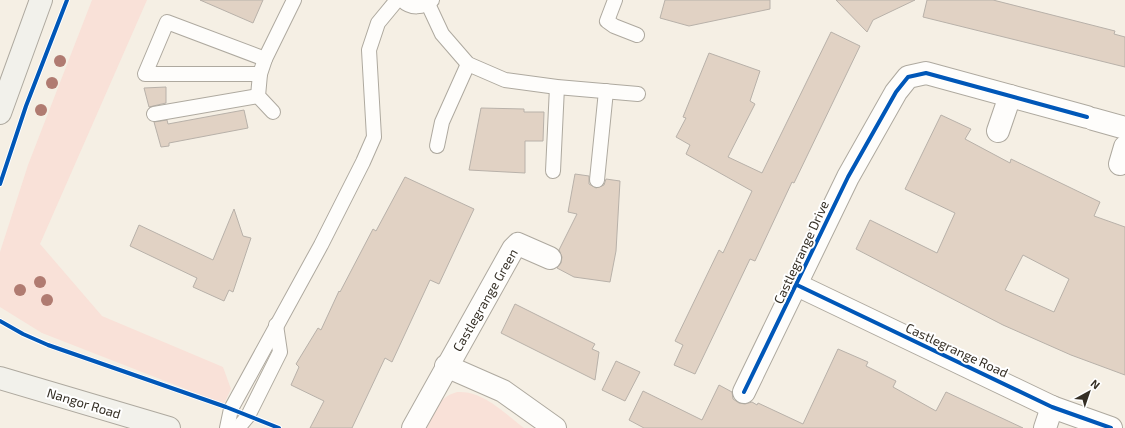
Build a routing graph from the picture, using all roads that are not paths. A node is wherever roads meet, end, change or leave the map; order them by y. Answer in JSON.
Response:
{"nodes":[{"id":1,"x":41,"y":0,"type":"edge"},
{"id":2,"x":294,"y":0,"type":"edge"},
{"id":3,"x":397,"y":0,"type":"edge"},
{"id":4,"x":402,"y":0,"type":"edge"},
{"id":5,"x":615,"y":0,"type":"edge"},
{"id":6,"x":430,"y":2,"type":"edge"},
{"id":7,"x":637,"y":35,"type":"dead end"},
{"id":8,"x":265,"y":59,"type":"junction"},
{"id":9,"x":468,"y":64,"type":"junction"},
{"id":10,"x":260,"y":74,"type":"junction"},
{"id":11,"x":556,"y":87,"type":"junction"},
{"id":12,"x":606,"y":91,"type":"junction"},
{"id":13,"x":638,"y":94,"type":"dead end"},
{"id":14,"x":258,"y":96,"type":"junction"},
{"id":15,"x":1010,"y":96,"type":"junction"},
{"id":16,"x":273,"y":112,"type":"dead end"},
{"id":17,"x":0,"y":113,"type":"edge"},
{"id":18,"x":154,"y":114,"type":"dead end"},
{"id":19,"x":1125,"y":128,"type":"edge"},
{"id":20,"x":998,"y":131,"type":"dead end"},
{"id":21,"x":437,"y":146,"type":"dead end"},
{"id":22,"x":553,"y":171,"type":"dead end"},
{"id":23,"x":597,"y":180,"type":"dead end"},
{"id":24,"x":550,"y":258,"type":"dead end"},
{"id":25,"x":797,"y":285,"type":"junction"},
{"id":26,"x":276,"y":325,"type":"junction"},
{"id":27,"x":446,"y":366,"type":"junction"},
{"id":28,"x":0,"y":378,"type":"edge"},
{"id":29,"x":744,"y":392,"type":"dead end"},
{"id":30,"x":1052,"y":407,"type":"junction"},
{"id":31,"x":166,"y":428,"type":"edge"},
{"id":32,"x":227,"y":428,"type":"edge"},
{"id":33,"x":238,"y":428,"type":"edge"},
{"id":34,"x":413,"y":428,"type":"edge"},
{"id":35,"x":555,"y":428,"type":"edge"},
{"id":36,"x":1045,"y":428,"type":"edge"},
{"id":37,"x":1111,"y":428,"type":"edge"}],
"edges":[{"from":1,"to":17,"type":"main road"},
{"from":2,"to":8,"type":"lane"},
{"from":3,"to":26,"type":"lane"},
{"from":4,"to":6,"type":"lane"},
{"from":5,"to":7,"type":"lane"},
{"from":6,"to":9,"type":"lane"},
{"from":8,"to":10,"type":"lane"},
{"from":8,"to":10,"type":"lane"},
{"from":9,"to":11,"type":"lane"},
{"from":9,"to":21,"type":"lane"},
{"from":10,"to":14,"type":"lane"},
{"from":11,"to":12,"type":"lane"},
{"from":11,"to":22,"type":"lane"},
{"from":12,"to":13,"type":"lane"},
{"from":12,"to":23,"type":"lane"},
{"from":14,"to":16,"type":"lane"},
{"from":14,"to":18,"type":"lane"},
{"from":15,"to":19,"type":"street","name":"Castlegrange Drive"},
{"from":15,"to":20,"type":"street"},
{"from":15,"to":25,"type":"street","name":"Castlegrange Drive"},
{"from":24,"to":27,"type":"street","name":"Castlegrange Green"},
{"from":25,"to":29,"type":"street","name":"Castlegrange Drive"},
{"from":25,"to":30,"type":"street","name":"Castlegrange Road"},
{"from":26,"to":32,"type":"lane"},
{"from":26,"to":33,"type":"lane"},
{"from":27,"to":34,"type":"street","name":"Castlegrange Green"},
{"from":27,"to":35,"type":"street","name":"Castlegrange Green"},
{"from":28,"to":31,"type":"main road","name":"Nangor Road"},
{"from":30,"to":36,"type":"street"},
{"from":30,"to":37,"type":"street","name":"Castlegrange Road"}]}
